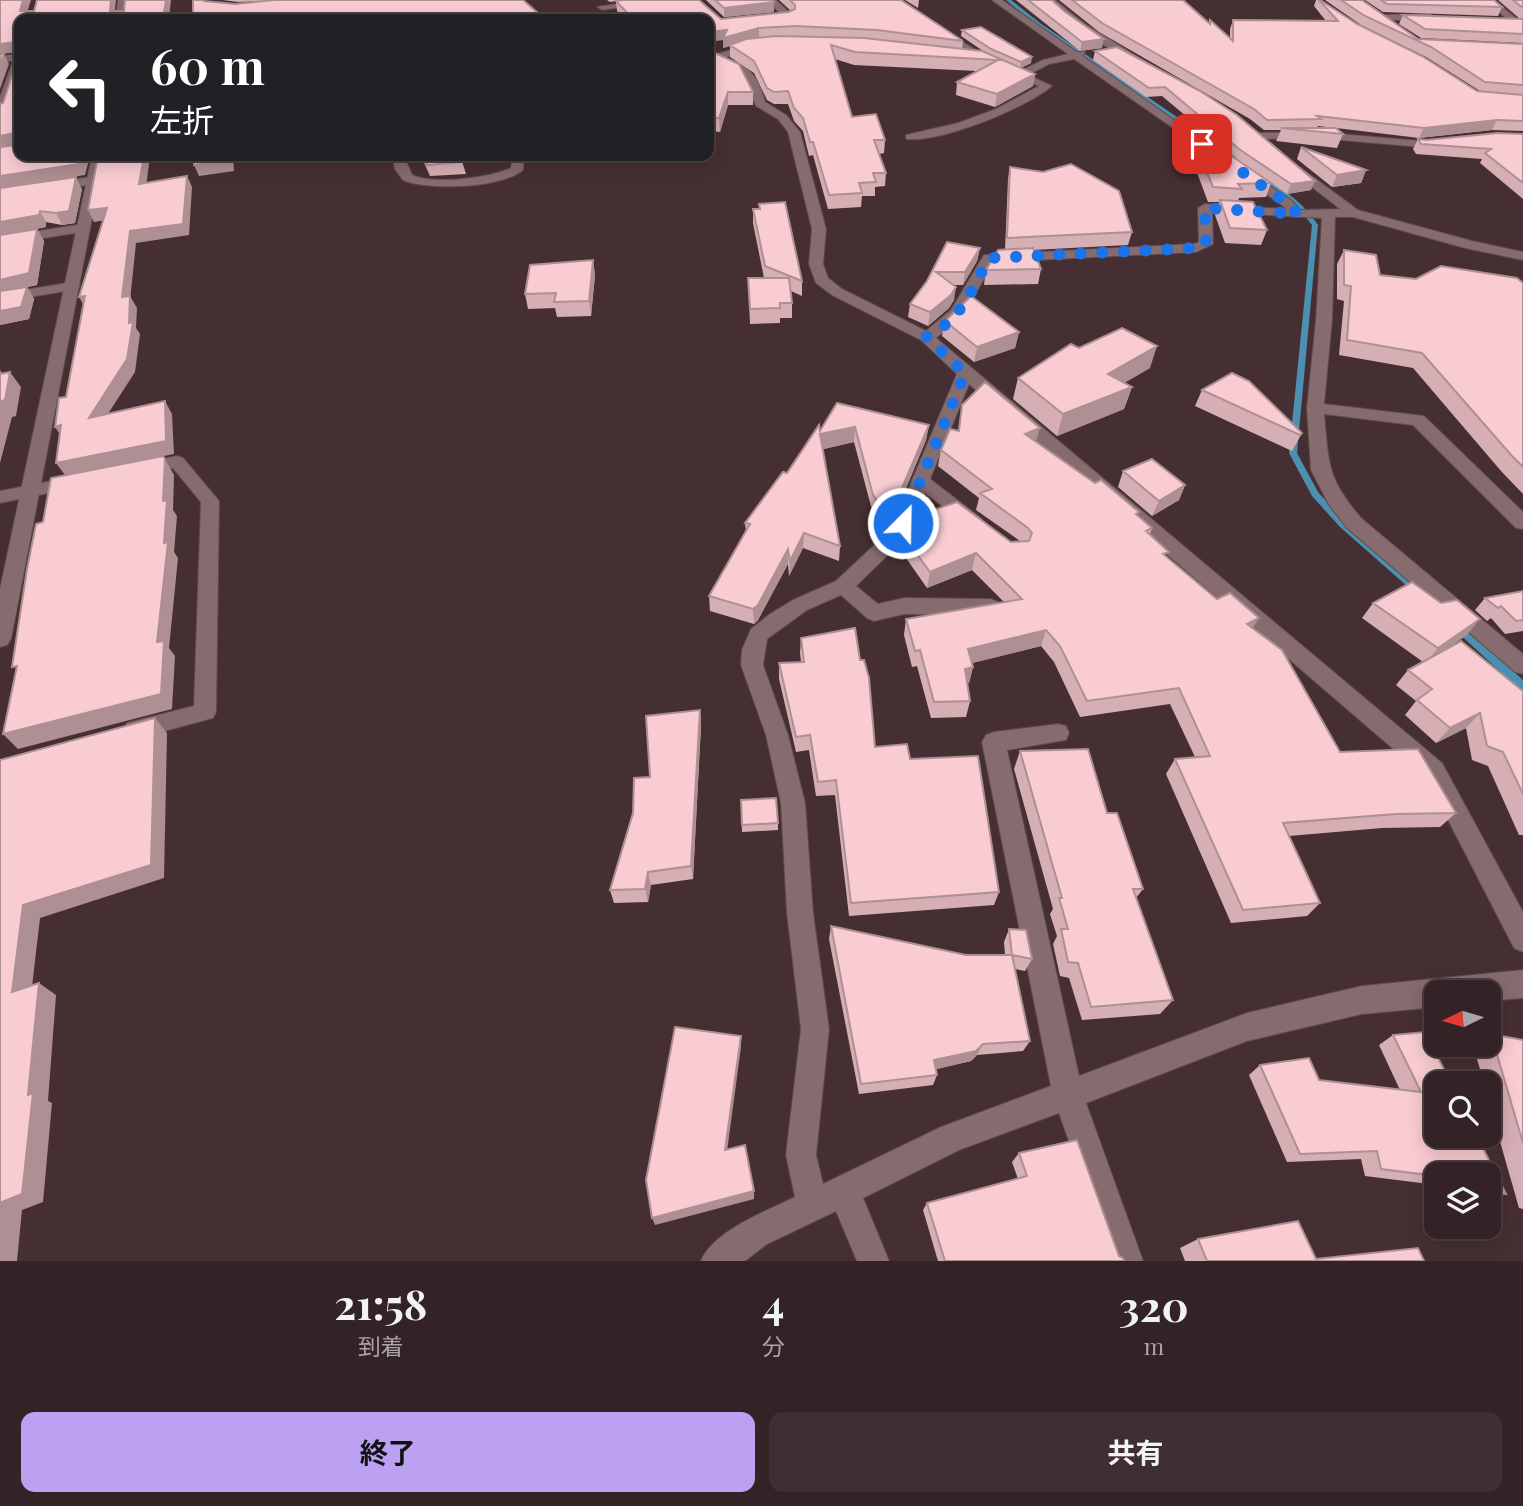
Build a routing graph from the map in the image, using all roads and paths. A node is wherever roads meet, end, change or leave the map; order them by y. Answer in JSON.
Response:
{"nodes":[{"id":1,"x":668,"y":0,"type":"edge"},
{"id":2,"x":771,"y":0,"type":"edge"},
{"id":3,"x":996,"y":0,"type":"edge"},
{"id":4,"x":1050,"y":0,"type":"edge"},
{"id":5,"x":1481,"y":0,"type":"edge"},
{"id":6,"x":1489,"y":0,"type":"edge"},
{"id":7,"x":599,"y":3,"type":"edge"},
{"id":8,"x":614,"y":14,"type":"edge"},
{"id":9,"x":1436,"y":18,"type":"edge"},
{"id":10,"x":761,"y":19,"type":"edge"},
{"id":11,"x":1502,"y":21,"type":"edge"},
{"id":12,"x":1515,"y":22,"type":"junction"},
{"id":13,"x":932,"y":25,"type":"edge"},
{"id":14,"x":1523,"y":29,"type":"edge"},
{"id":15,"x":1398,"y":31,"type":"edge"},
{"id":16,"x":772,"y":44,"type":"edge"},
{"id":17,"x":1119,"y":50,"type":"junction"},
{"id":18,"x":1079,"y":55,"type":"junction"},
{"id":19,"x":714,"y":56,"type":"edge"},
{"id":20,"x":960,"y":57,"type":"edge"},
{"id":21,"x":714,"y":58,"type":"edge"},
{"id":22,"x":986,"y":60,"type":"junction"},
{"id":23,"x":1150,"y":66,"type":"edge"},
{"id":24,"x":14,"y":75,"type":"edge"},
{"id":25,"x":1020,"y":75,"type":"junction"},
{"id":26,"x":3,"y":114,"type":"edge"},
{"id":27,"x":1256,"y":133,"type":"joint"},
{"id":28,"x":909,"y":137,"type":"dead end"},
{"id":29,"x":1427,"y":143,"type":"edge"},
{"id":30,"x":96,"y":161,"type":"edge"},
{"id":31,"x":399,"y":161,"type":"edge"},
{"id":32,"x":518,"y":161,"type":"edge"},
{"id":33,"x":91,"y":181,"type":"junction"},
{"id":34,"x":0,"y":194,"type":"edge"},
{"id":35,"x":1353,"y":213,"type":"junction"},
{"id":36,"x":1300,"y":214,"type":"junction"},
{"id":37,"x":1324,"y":215,"type":"junction"},
{"id":38,"x":83,"y":228,"type":"junction"},
{"id":39,"x":0,"y":241,"type":"edge"},
{"id":40,"x":1523,"y":256,"type":"edge"},
{"id":41,"x":73,"y":286,"type":"junction"},
{"id":42,"x":0,"y":298,"type":"edge"},
{"id":43,"x":926,"y":337,"type":"junction"},
{"id":44,"x":965,"y":373,"type":"junction"},
{"id":45,"x":1315,"y":408,"type":"junction"},
{"id":46,"x":123,"y":472,"type":"edge"},
{"id":47,"x":96,"y":478,"type":"edge"},
{"id":48,"x":921,"y":481,"type":"junction"},
{"id":49,"x":30,"y":491,"type":"junction"},
{"id":50,"x":0,"y":497,"type":"edge"},
{"id":51,"x":1523,"y":523,"type":"edge"},
{"id":52,"x":983,"y":527,"type":"edge"},
{"id":53,"x":843,"y":586,"type":"junction"},
{"id":54,"x":991,"y":607,"type":"edge"},
{"id":55,"x":0,"y":639,"type":"edge"},
{"id":56,"x":1523,"y":666,"type":"edge"},
{"id":57,"x":1058,"y":733,"type":"dead end"},
{"id":58,"x":115,"y":736,"type":"edge"},
{"id":59,"x":1523,"y":939,"type":"edge"},
{"id":60,"x":1523,"y":984,"type":"edge"},
{"id":61,"x":1502,"y":986,"type":"edge"},
{"id":62,"x":1424,"y":994,"type":"edge"},
{"id":63,"x":1068,"y":1096,"type":"junction"},
{"id":64,"x":844,"y":1190,"type":"junction"},
{"id":65,"x":813,"y":1207,"type":"junction"},
{"id":66,"x":717,"y":1261,"type":"edge"},
{"id":67,"x":873,"y":1261,"type":"edge"},
{"id":68,"x":1127,"y":1261,"type":"edge"}],
"edges":[{"from":1,"to":7,"type":"street"},
{"from":2,"to":10,"type":"street"},
{"from":3,"to":18,"type":"lane"},
{"from":4,"to":17,"type":"street"},
{"from":5,"to":6,"type":"street"},
{"from":6,"to":12,"type":"street"},
{"from":7,"to":8,"type":"street"},
{"from":9,"to":15,"type":"street"},
{"from":11,"to":12,"type":"street"},
{"from":12,"to":14,"type":"street"},
{"from":13,"to":22,"type":"lane"},
{"from":16,"to":19,"type":"lane"},
{"from":17,"to":18,"type":"lane"},
{"from":17,"to":23,"type":"street"},
{"from":18,"to":25,"type":"lane"},
{"from":18,"to":36,"type":"lane"},
{"from":20,"to":22,"type":"lane"},
{"from":21,"to":43,"type":"street"},
{"from":22,"to":25,"type":"lane"},
{"from":24,"to":26,"type":"street"},
{"from":25,"to":28,"type":"lane"},
{"from":27,"to":29,"type":"lane"},
{"from":27,"to":35,"type":"street"},
{"from":30,"to":33,"type":"street"},
{"from":31,"to":32,"type":"street"},
{"from":33,"to":34,"type":"street"},
{"from":33,"to":38,"type":"street"},
{"from":35,"to":37,"type":"street"},
{"from":35,"to":40,"type":"street"},
{"from":36,"to":37,"type":"street"},
{"from":36,"to":43,"type":"street"},
{"from":37,"to":45,"type":"street"},
{"from":38,"to":39,"type":"street"},
{"from":38,"to":41,"type":"street"},
{"from":41,"to":42,"type":"street"},
{"from":41,"to":49,"type":"street"},
{"from":43,"to":44,"type":"street"},
{"from":44,"to":48,"type":"street"},
{"from":44,"to":59,"type":"street"},
{"from":45,"to":51,"type":"street"},
{"from":45,"to":56,"type":"street"},
{"from":46,"to":58,"type":"street"},
{"from":47,"to":49,"type":"street"},
{"from":48,"to":52,"type":"street"},
{"from":48,"to":53,"type":"street"},
{"from":49,"to":50,"type":"street"},
{"from":49,"to":55,"type":"street"},
{"from":53,"to":54,"type":"street"},
{"from":53,"to":65,"type":"street"},
{"from":57,"to":63,"type":"street"},
{"from":60,"to":61,"type":"street"},
{"from":62,"to":63,"type":"street"},
{"from":63,"to":64,"type":"street"},
{"from":63,"to":68,"type":"street"},
{"from":64,"to":65,"type":"street"},
{"from":64,"to":67,"type":"street"},
{"from":65,"to":66,"type":"street"}]}
